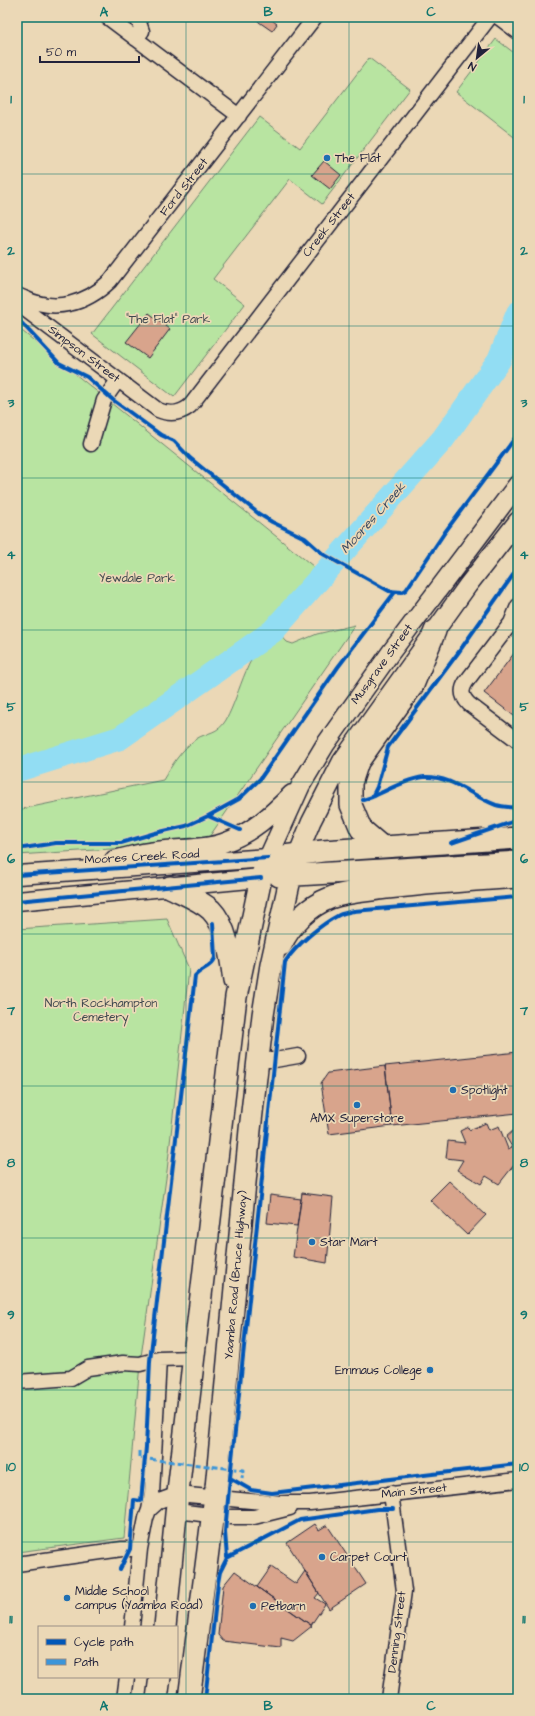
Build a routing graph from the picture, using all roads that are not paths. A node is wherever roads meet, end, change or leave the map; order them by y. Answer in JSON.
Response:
{"nodes":[{"id":1,"x":107,"y":17,"type":"edge"},
{"id":2,"x":137,"y":17,"type":"edge"},
{"id":3,"x":315,"y":17,"type":"edge"},
{"id":4,"x":490,"y":17,"type":"edge"},
{"id":5,"x":498,"y":17,"type":"edge"},
{"id":6,"x":518,"y":32,"type":"edge"},
{"id":7,"x":136,"y":39,"type":"junction"},
{"id":8,"x":239,"y":116,"type":"junction"},
{"id":9,"x":20,"y":297,"type":"edge"},
{"id":10,"x":118,"y":380,"type":"junction"},
{"id":11,"x":158,"y":410,"type":"joint"},
{"id":12,"x":91,"y":444,"type":"dead end"},
{"id":13,"x":518,"y":484,"type":"edge"},
{"id":14,"x":518,"y":521,"type":"edge"},
{"id":15,"x":518,"y":606,"type":"edge"},
{"id":16,"x":435,"y":631,"type":"junction"},
{"id":17,"x":518,"y":741,"type":"edge"},
{"id":18,"x":301,"y":785,"type":"junction"},
{"id":19,"x":518,"y":838,"type":"edge"},
{"id":20,"x":381,"y":846,"type":"junction"},
{"id":21,"x":298,"y":854,"type":"junction"},
{"id":22,"x":268,"y":858,"type":"junction"},
{"id":23,"x":518,"y":862,"type":"edge"},
{"id":24,"x":58,"y":872,"type":"junction"},
{"id":25,"x":292,"y":874,"type":"junction"},
{"id":26,"x":17,"y":876,"type":"edge"},
{"id":27,"x":518,"y":877,"type":"edge"},
{"id":28,"x":261,"y":878,"type":"junction"},
{"id":29,"x":170,"y":887,"type":"junction"},
{"id":30,"x":17,"y":901,"type":"edge"},
{"id":31,"x":271,"y":966,"type":"junction"},
{"id":32,"x":236,"y":997,"type":"junction"},
{"id":33,"x":298,"y":1056,"type":"dead end"},
{"id":34,"x":258,"y":1060,"type":"junction"},
{"id":35,"x":194,"y":1358,"type":"junction"},
{"id":36,"x":159,"y":1359,"type":"junction"},
{"id":37,"x":17,"y":1382,"type":"edge"},
{"id":38,"x":518,"y":1480,"type":"edge"},
{"id":39,"x":391,"y":1494,"type":"junction"},
{"id":40,"x":177,"y":1503,"type":"junction"},
{"id":41,"x":213,"y":1506,"type":"junction"},
{"id":42,"x":149,"y":1510,"type":"junction"},
{"id":43,"x":140,"y":1549,"type":"junction"},
{"id":44,"x":17,"y":1564,"type":"edge"},
{"id":45,"x":132,"y":1626,"type":"edge"},
{"id":46,"x":165,"y":1626,"type":"edge"},
{"id":47,"x":126,"y":1678,"type":"edge"},
{"id":48,"x":160,"y":1678,"type":"edge"},
{"id":49,"x":124,"y":1699,"type":"edge"},
{"id":50,"x":157,"y":1699,"type":"edge"},
{"id":51,"x":189,"y":1699,"type":"edge"},
{"id":52,"x":389,"y":1699,"type":"edge"}],
"edges":[{"from":1,"to":7,"type":"street"},
{"from":2,"to":7,"type":"street"},
{"from":3,"to":8,"type":"street","name":"Ford Street"},
{"from":4,"to":11,"type":"street","name":"Creek Street"},
{"from":5,"to":6,"type":"street"},
{"from":7,"to":8,"type":"street"},
{"from":8,"to":9,"type":"street","name":"Ford Street"},
{"from":9,"to":10,"type":"street","name":"Simpson Street"},
{"from":10,"to":11,"type":"street","name":"Simpson Street"},
{"from":10,"to":12,"type":"street"},
{"from":13,"to":18,"type":"main road","name":"Musgrave Street"},
{"from":14,"to":16,"type":"main road","name":"Musgrave Street"},
{"from":15,"to":17,"type":"street"},
{"from":16,"to":20,"type":"highway"},
{"from":16,"to":21,"type":"main road","name":"Musgrave Street"},
{"from":18,"to":22,"type":"main road","name":"Musgrave Street"},
{"from":18,"to":24,"type":"main road"},
{"from":19,"to":20,"type":"highway","name":"Moores Creek Road"},
{"from":20,"to":21,"type":"highway","name":"Moores Creek Road"},
{"from":21,"to":22,"type":"highway","name":"Moores Creek Road"},
{"from":21,"to":25,"type":"highway","name":"Yaamba Road (Bruce Highway)"},
{"from":22,"to":24,"type":"main road","name":"Moores Creek Road"},
{"from":22,"to":28,"type":"highway"},
{"from":23,"to":25,"type":"highway"},
{"from":24,"to":26,"type":"main road","name":"Moores Creek Road"},
{"from":25,"to":28,"type":"highway"},
{"from":25,"to":31,"type":"highway","name":"Yaamba Road (Bruce Highway)"},
{"from":27,"to":31,"type":"highway"},
{"from":28,"to":29,"type":"main road"},
{"from":28,"to":32,"type":"highway"},
{"from":29,"to":30,"type":"main road"},
{"from":29,"to":32,"type":"highway"},
{"from":31,"to":34,"type":"highway","name":"Yaamba Road (Bruce Highway)"},
{"from":32,"to":35,"type":"highway"},
{"from":33,"to":34,"type":"street"},
{"from":34,"to":41,"type":"highway","name":"Yaamba Road (Bruce Highway)"},
{"from":35,"to":36,"type":"street"},
{"from":35,"to":40,"type":"highway"},
{"from":36,"to":37,"type":"street"},
{"from":36,"to":42,"type":"street"},
{"from":38,"to":39,"type":"street","name":"Main Street"},
{"from":39,"to":41,"type":"street","name":"Main Street"},
{"from":39,"to":52,"type":"street","name":"Denning Street"},
{"from":40,"to":41,"type":"street","name":"Main Street"},
{"from":40,"to":42,"type":"street"},
{"from":40,"to":46,"type":"highway"},
{"from":41,"to":51,"type":"highway","name":"Yaamba Road (Bruce Highway)"},
{"from":42,"to":43,"type":"street"},
{"from":43,"to":44,"type":"street"},
{"from":43,"to":45,"type":"street"},
{"from":47,"to":49,"type":"street"},
{"from":48,"to":50,"type":"highway"}]}
